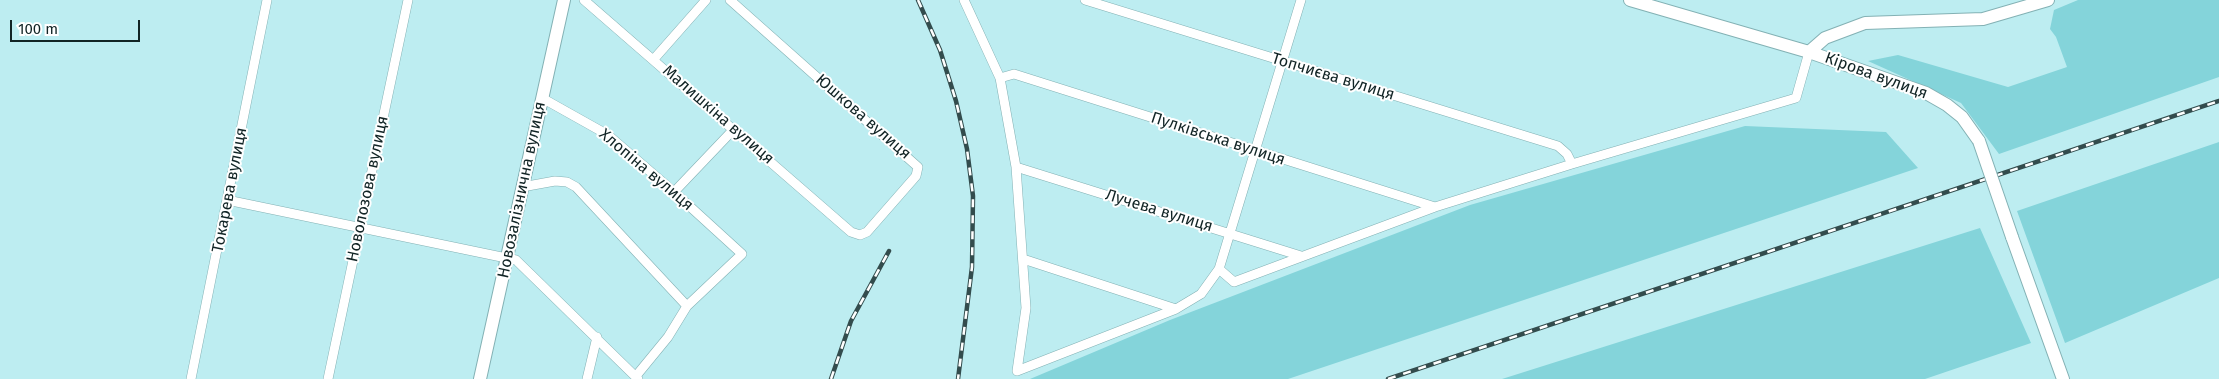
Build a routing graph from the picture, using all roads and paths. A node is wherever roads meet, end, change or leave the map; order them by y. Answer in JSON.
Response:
{"nodes":[{"id":1,"x":267,"y":0,"type":"edge"},
{"id":2,"x":408,"y":0,"type":"edge"},
{"id":3,"x":564,"y":0,"type":"edge"},
{"id":4,"x":584,"y":0,"type":"edge"},
{"id":5,"x":706,"y":0,"type":"edge"},
{"id":6,"x":730,"y":0,"type":"edge"},
{"id":7,"x":964,"y":0,"type":"edge"},
{"id":8,"x":1085,"y":0,"type":"edge"},
{"id":9,"x":1302,"y":0,"type":"edge"},
{"id":10,"x":1630,"y":0,"type":"edge"},
{"id":11,"x":2040,"y":2,"type":"edge"},
{"id":12,"x":1809,"y":52,"type":"junction"},
{"id":13,"x":654,"y":59,"type":"junction"},
{"id":14,"x":1283,"y":61,"type":"junction"},
{"id":15,"x":1000,"y":78,"type":"junction"},
{"id":16,"x":542,"y":98,"type":"junction"},
{"id":17,"x":734,"y":129,"type":"junction"},
{"id":18,"x":1256,"y":151,"type":"junction"},
{"id":19,"x":1572,"y":164,"type":"junction"},
{"id":20,"x":1016,"y":166,"type":"junction"},
{"id":21,"x":522,"y":187,"type":"junction"},
{"id":22,"x":674,"y":192,"type":"junction"},
{"id":23,"x":227,"y":200,"type":"junction"},
{"id":24,"x":1435,"y":207,"type":"junction"},
{"id":25,"x":361,"y":226,"type":"junction"},
{"id":26,"x":850,"y":232,"type":"joint"},
{"id":27,"x":1231,"y":234,"type":"junction"},
{"id":28,"x":1301,"y":256,"type":"junction"},
{"id":29,"x":508,"y":257,"type":"junction"},
{"id":30,"x":1022,"y":259,"type":"junction"},
{"id":31,"x":1219,"y":269,"type":"junction"},
{"id":32,"x":686,"y":306,"type":"junction"},
{"id":33,"x":1176,"y":309,"type":"junction"},
{"id":34,"x":597,"y":337,"type":"junction"},
{"id":35,"x":637,"y":377,"type":"edge"},
{"id":36,"x":191,"y":379,"type":"edge"},
{"id":37,"x":328,"y":379,"type":"edge"},
{"id":38,"x":480,"y":379,"type":"edge"},
{"id":39,"x":587,"y":379,"type":"edge"},
{"id":40,"x":2063,"y":379,"type":"edge"}],
"edges":[{"from":1,"to":23,"type":"street","name":"Токарева вулиця"},
{"from":2,"to":25,"type":"street","name":"Новолозова вулиця"},
{"from":3,"to":16,"type":"main road","name":"Новозалізнична вулиця"},
{"from":4,"to":13,"type":"street","name":"Малишкіна вулиця"},
{"from":5,"to":13,"type":"street"},
{"from":6,"to":26,"type":"street","name":"Юшкова вулиця"},
{"from":7,"to":15,"type":"street"},
{"from":8,"to":14,"type":"street","name":"Топчиєва вулиця"},
{"from":9,"to":14,"type":"street"},
{"from":10,"to":12,"type":"main road","name":"Кірова вулиця"},
{"from":11,"to":12,"type":"main road"},
{"from":12,"to":19,"type":"street"},
{"from":12,"to":40,"type":"main road","name":"Кірова вулиця","bridge":true},
{"from":13,"to":17,"type":"street","name":"Малишкіна вулиця"},
{"from":14,"to":18,"type":"street"},
{"from":14,"to":19,"type":"street","name":"Топчиєва вулиця"},
{"from":15,"to":18,"type":"street","name":"Пулківська вулиця"},
{"from":15,"to":20,"type":"street"},
{"from":16,"to":21,"type":"main road","name":"Новозалізнична вулиця"},
{"from":16,"to":22,"type":"street","name":"Хлопіна вулиця"},
{"from":17,"to":22,"type":"street"},
{"from":17,"to":26,"type":"street","name":"Малишкіна вулиця"},
{"from":18,"to":24,"type":"street","name":"Пулківська вулиця"},
{"from":18,"to":27,"type":"street"},
{"from":19,"to":24,"type":"street"},
{"from":20,"to":27,"type":"street","name":"Лучева вулиця"},
{"from":20,"to":30,"type":"street"},
{"from":21,"to":29,"type":"main road","name":"Новозалізнична вулиця"},
{"from":21,"to":32,"type":"street"},
{"from":22,"to":32,"type":"street","name":"Хлопіна вулиця"},
{"from":23,"to":25,"type":"street"},
{"from":23,"to":36,"type":"street","name":"Токарева вулиця"},
{"from":24,"to":28,"type":"street"},
{"from":25,"to":29,"type":"street"},
{"from":25,"to":37,"type":"street","name":"Новолозова вулиця"},
{"from":27,"to":28,"type":"street","name":"Лучева вулиця"},
{"from":27,"to":31,"type":"street"},
{"from":28,"to":31,"type":"street"},
{"from":29,"to":34,"type":"street"},
{"from":29,"to":38,"type":"main road","name":"Новозалізнична вулиця"},
{"from":30,"to":33,"type":"street"},
{"from":30,"to":33,"type":"street"},
{"from":31,"to":33,"type":"street"},
{"from":32,"to":35,"type":"street"},
{"from":34,"to":35,"type":"street"},
{"from":34,"to":39,"type":"street"}]}
